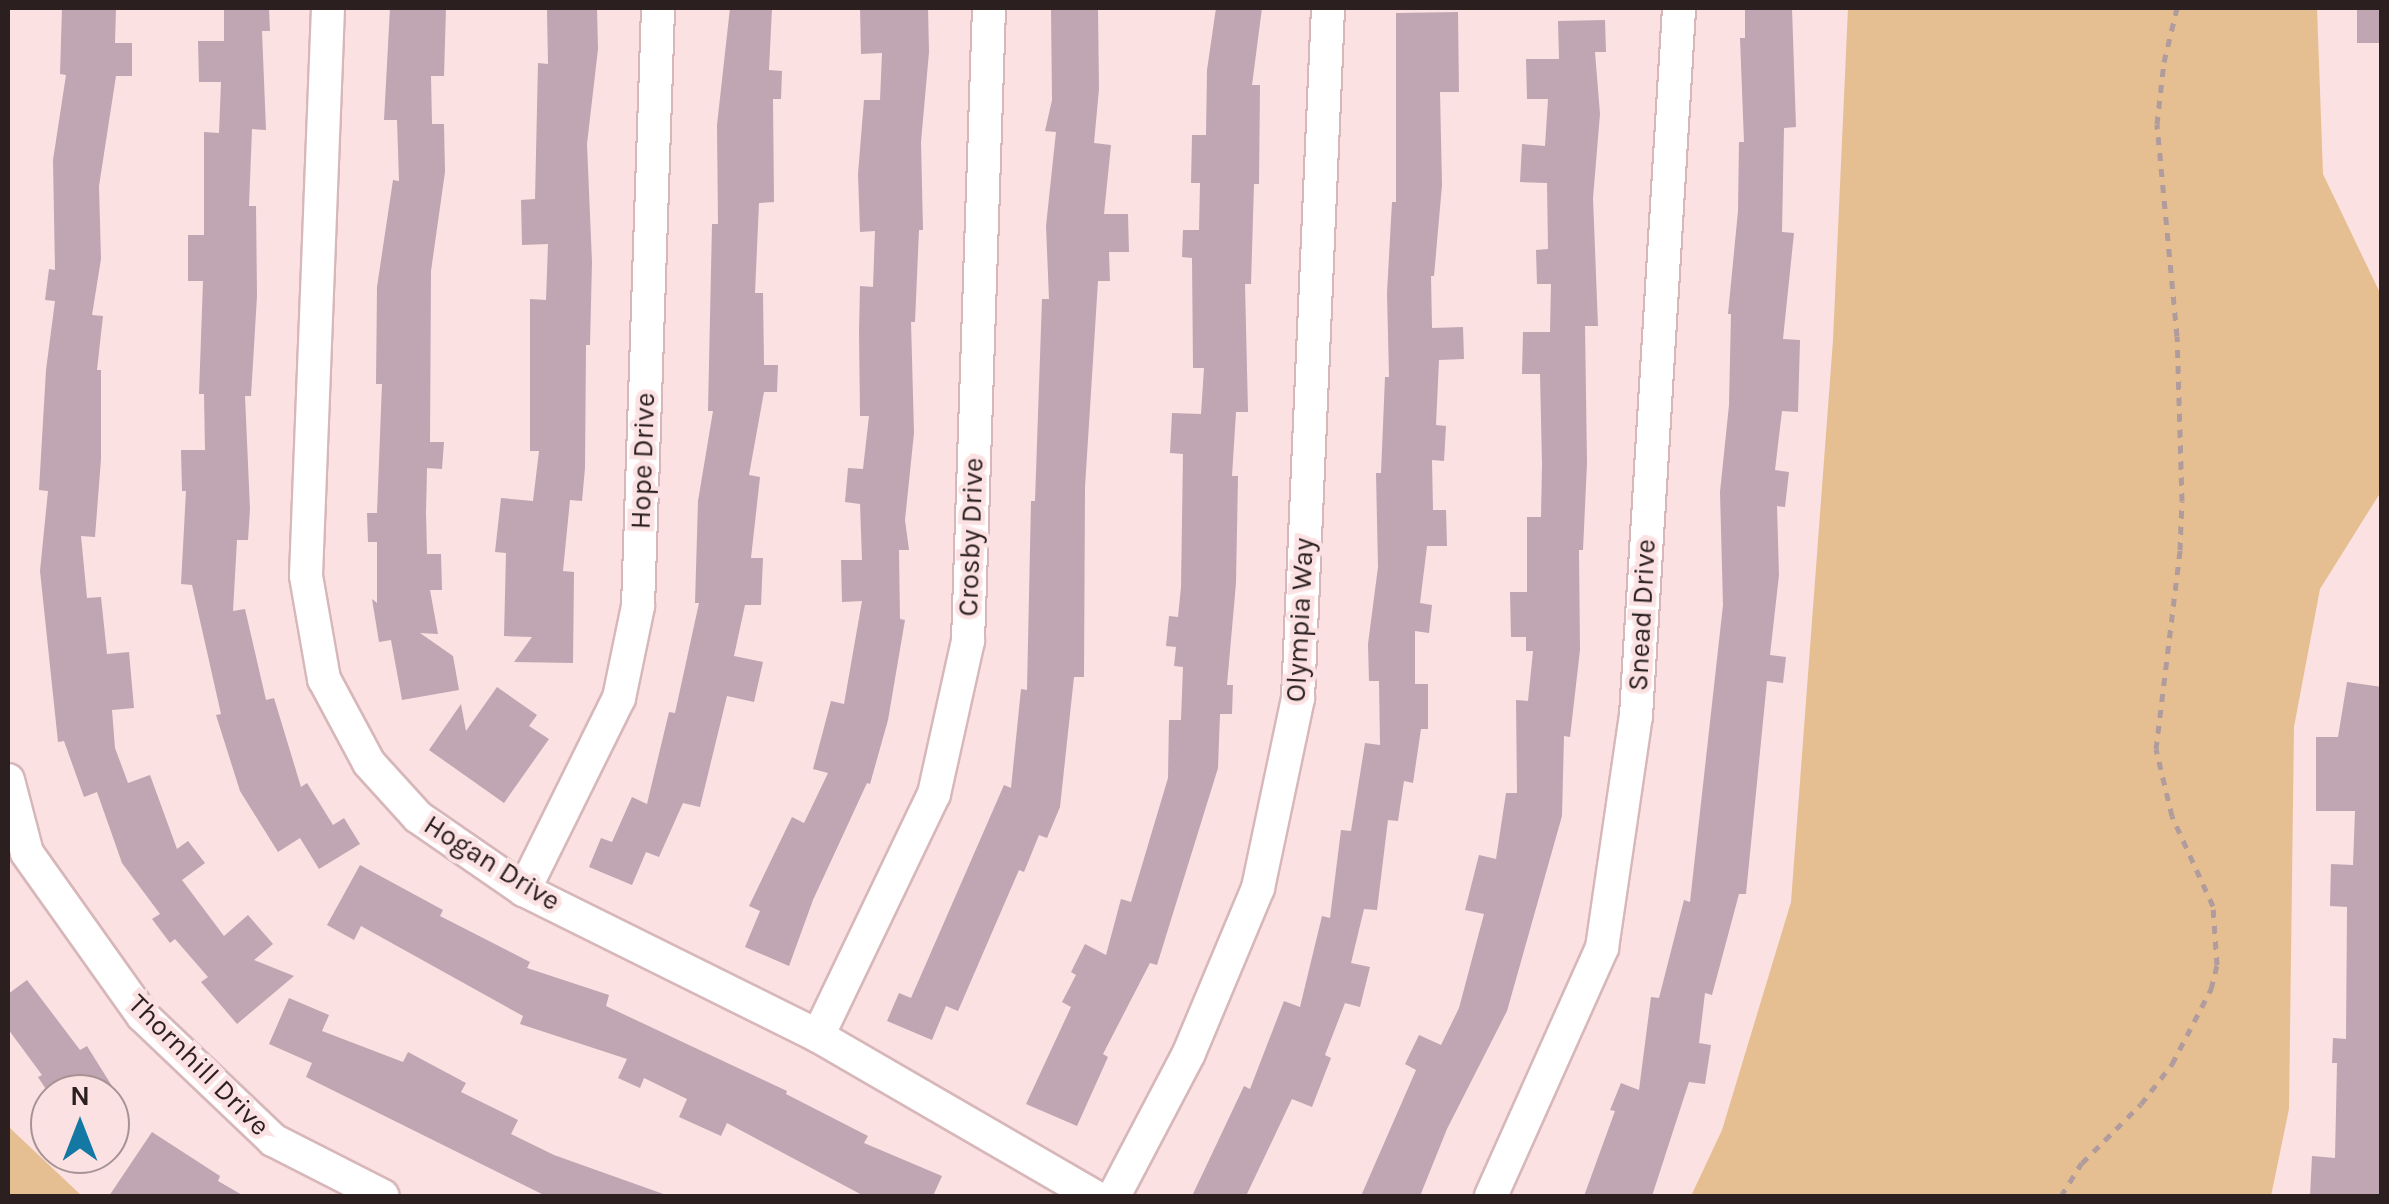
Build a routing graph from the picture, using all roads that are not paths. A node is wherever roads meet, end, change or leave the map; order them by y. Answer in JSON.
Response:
{"nodes":[{"id":1,"x":328,"y":8,"type":"edge"},
{"id":2,"x":658,"y":8,"type":"edge"},
{"id":3,"x":988,"y":8,"type":"edge"},
{"id":4,"x":1328,"y":8,"type":"edge"},
{"id":5,"x":1679,"y":8,"type":"edge"},
{"id":6,"x":8,"y":780,"type":"edge"},
{"id":7,"x":524,"y":890,"type":"junction"},
{"id":8,"x":818,"y":1036,"type":"junction"},
{"id":9,"x":383,"y":1196,"type":"edge"},
{"id":10,"x":1094,"y":1196,"type":"edge"},
{"id":11,"x":1114,"y":1196,"type":"edge"},
{"id":12,"x":1491,"y":1196,"type":"edge"}],
"edges":[{"from":1,"to":7,"type":"street","name":"Hogan Drive"},
{"from":2,"to":7,"type":"street","name":"Hope Drive"},
{"from":3,"to":8,"type":"street","name":"Crosby Drive"},
{"from":4,"to":11,"type":"street","name":"Olympia Way"},
{"from":5,"to":12,"type":"street","name":"Snead Drive"},
{"from":6,"to":9,"type":"street","name":"Thornhill Drive"},
{"from":7,"to":8,"type":"street","name":"Hogan Drive"},
{"from":8,"to":10,"type":"street","name":"Hogan Drive"}]}
